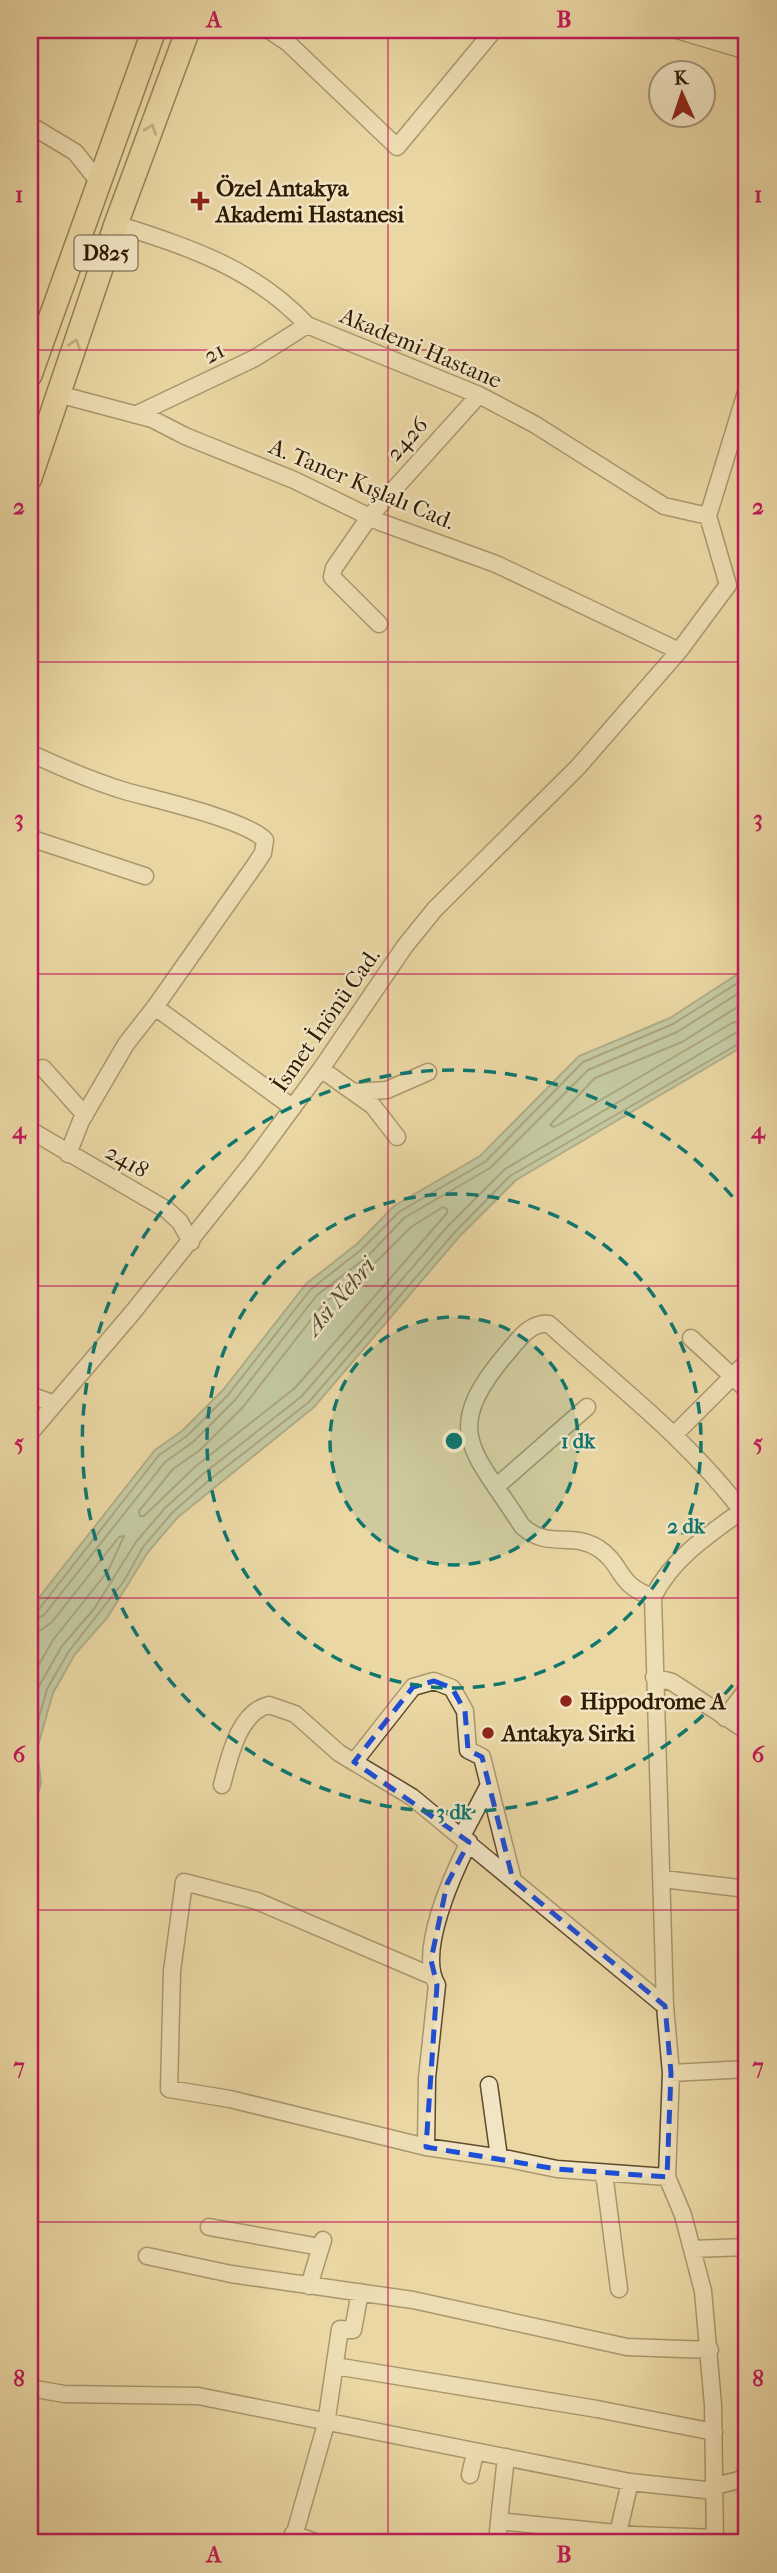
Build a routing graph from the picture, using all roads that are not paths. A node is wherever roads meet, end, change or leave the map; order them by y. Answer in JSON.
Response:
{"nodes":[{"id":1,"x":154,"y":30,"type":"edge"},
{"id":2,"x":188,"y":30,"type":"edge"},
{"id":3,"x":269,"y":30,"type":"edge"},
{"id":4,"x":494,"y":30,"type":"edge"},
{"id":5,"x":677,"y":30,"type":"edge"},
{"id":6,"x":747,"y":51,"type":"edge"},
{"id":7,"x":30,"y":126,"type":"edge"},
{"id":8,"x":99,"y":182,"type":"junction"},
{"id":9,"x":116,"y":223,"type":"junction"},
{"id":10,"x":307,"y":325,"type":"junction"},
{"id":11,"x":30,"y":375,"type":"edge"},
{"id":12,"x":747,"y":389,"type":"edge"},
{"id":13,"x":58,"y":394,"type":"junction"},
{"id":14,"x":479,"y":395,"type":"junction"},
{"id":15,"x":137,"y":414,"type":"junction"},
{"id":16,"x":30,"y":478,"type":"edge"},
{"id":17,"x":370,"y":516,"type":"junction"},
{"id":18,"x":708,"y":516,"type":"junction"},
{"id":19,"x":379,"y":624,"type":"dead end"},
{"id":20,"x":680,"y":651,"type":"junction"},
{"id":21,"x":30,"y":753,"type":"edge"},
{"id":22,"x":30,"y":838,"type":"edge"},
{"id":23,"x":145,"y":876,"type":"dead end"},
{"id":24,"x":155,"y":1007,"type":"junction"},
{"id":25,"x":43,"y":1068,"type":"dead end"},
{"id":26,"x":321,"y":1069,"type":"junction"},
{"id":27,"x":428,"y":1072,"type":"dead end"},
{"id":28,"x":353,"y":1092,"type":"junction"},
{"id":29,"x":292,"y":1107,"type":"junction"},
{"id":30,"x":85,"y":1115,"type":"junction"},
{"id":31,"x":30,"y":1130,"type":"edge"},
{"id":32,"x":397,"y":1137,"type":"dead end"},
{"id":33,"x":68,"y":1154,"type":"junction"},
{"id":34,"x":191,"y":1242,"type":"junction"},
{"id":35,"x":691,"y":1338,"type":"dead end"},
{"id":36,"x":747,"y":1362,"type":"edge"},
{"id":37,"x":733,"y":1377,"type":"junction"},
{"id":38,"x":747,"y":1390,"type":"edge"},
{"id":39,"x":30,"y":1395,"type":"edge"},
{"id":40,"x":52,"y":1404,"type":"junction"},
{"id":41,"x":587,"y":1407,"type":"dead end"},
{"id":42,"x":30,"y":1433,"type":"edge"},
{"id":43,"x":674,"y":1435,"type":"junction"},
{"id":44,"x":497,"y":1486,"type":"junction"},
{"id":45,"x":744,"y":1509,"type":"edge"},
{"id":46,"x":653,"y":1597,"type":"junction"},
{"id":47,"x":654,"y":1677,"type":"junction"},
{"id":48,"x":747,"y":1689,"type":"edge"},
{"id":49,"x":725,"y":1718,"type":"junction"},
{"id":50,"x":747,"y":1731,"type":"edge"},
{"id":51,"x":354,"y":1762,"type":"junction"},
{"id":52,"x":222,"y":1785,"type":"dead end"},
{"id":53,"x":489,"y":1785,"type":"junction"},
{"id":54,"x":466,"y":1839,"type":"junction"},
{"id":55,"x":663,"y":1879,"type":"junction"},
{"id":56,"x":513,"y":1880,"type":"junction"},
{"id":57,"x":747,"y":1889,"type":"edge"},
{"id":58,"x":432,"y":1976,"type":"junction"},
{"id":59,"x":665,"y":2006,"type":"junction"},
{"id":60,"x":747,"y":2069,"type":"edge"},
{"id":61,"x":671,"y":2073,"type":"junction"},
{"id":62,"x":489,"y":2085,"type":"dead end"},
{"id":63,"x":426,"y":2147,"type":"junction"},
{"id":64,"x":499,"y":2157,"type":"junction"},
{"id":65,"x":604,"y":2173,"type":"junction"},
{"id":66,"x":667,"y":2177,"type":"junction"},
{"id":67,"x":209,"y":2227,"type":"dead end"},
{"id":68,"x":747,"y":2247,"type":"edge"},
{"id":69,"x":692,"y":2249,"type":"junction"},
{"id":70,"x":146,"y":2256,"type":"dead end"},
{"id":71,"x":309,"y":2286,"type":"junction"},
{"id":72,"x":619,"y":2289,"type":"dead end"},
{"id":73,"x":360,"y":2292,"type":"junction"},
{"id":74,"x":710,"y":2350,"type":"junction"},
{"id":75,"x":335,"y":2365,"type":"junction"},
{"id":76,"x":30,"y":2388,"type":"edge"},
{"id":77,"x":326,"y":2424,"type":"junction"},
{"id":78,"x":714,"y":2432,"type":"junction"},
{"id":79,"x":475,"y":2453,"type":"junction"},
{"id":80,"x":506,"y":2458,"type":"junction"},
{"id":81,"x":470,"y":2476,"type":"dead end"},
{"id":82,"x":747,"y":2478,"type":"edge"},
{"id":83,"x":629,"y":2482,"type":"junction"},
{"id":84,"x":715,"y":2488,"type":"junction"},
{"id":85,"x":499,"y":2521,"type":"junction"},
{"id":86,"x":618,"y":2533,"type":"junction"},
{"id":87,"x":292,"y":2539,"type":"edge"},
{"id":88,"x":715,"y":2541,"type":"edge"},
{"id":89,"x":318,"y":2543,"type":"edge"},
{"id":90,"x":497,"y":2543,"type":"edge"}],
"edges":[{"from":1,"to":8,"type":"highway","number":"D825"},
{"from":9,"to":2,"type":"highway","number":"D825","one_way":true},
{"from":3,"to":4,"type":"street"},
{"from":5,"to":6,"type":"street"},
{"from":7,"to":8,"type":"street"},
{"from":8,"to":11,"type":"highway","number":"D825"},
{"from":9,"to":10,"type":"street","name":"Akademi Hastane"},
{"from":13,"to":9,"type":"highway","number":"D825","one_way":true},
{"from":10,"to":14,"type":"street","name":"Akademi Hastane"},
{"from":10,"to":15,"type":"street","name":"21"},
{"from":12,"to":18,"type":"street"},
{"from":13,"to":15,"type":"street","name":"A. Taner Kışlalı Cad."},
{"from":13,"to":16,"type":"highway","number":"D825"},
{"from":14,"to":17,"type":"street","name":"2426"},
{"from":14,"to":18,"type":"street","name":"Akademi Hastane"},
{"from":15,"to":17,"type":"street","name":"A. Taner Kışlalı Cad."},
{"from":17,"to":19,"type":"street","name":"2426"},
{"from":17,"to":20,"type":"street","name":"A. Taner Kışlalı Cad."},
{"from":18,"to":20,"type":"street","name":"İsmet İnönü Cad."},
{"from":20,"to":26,"type":"street","name":"İsmet İnönü Cad."},
{"from":21,"to":24,"type":"street"},
{"from":22,"to":23,"type":"street"},
{"from":24,"to":29,"type":"street"},
{"from":24,"to":30,"type":"street"},
{"from":25,"to":30,"type":"street"},
{"from":26,"to":28,"type":"street"},
{"from":26,"to":29,"type":"street","name":"İsmet İnönü Cad."},
{"from":27,"to":28,"type":"street"},
{"from":28,"to":32,"type":"street"},
{"from":29,"to":34,"type":"street","name":"İsmet İnönü Cad."},
{"from":30,"to":33,"type":"street"},
{"from":31,"to":33,"type":"street","name":"2418"},
{"from":33,"to":34,"type":"street","name":"2418"},
{"from":34,"to":40,"type":"street","name":"İsmet İnönü Cad."},
{"from":35,"to":37,"type":"street"},
{"from":36,"to":37,"type":"street"},
{"from":37,"to":38,"type":"street"},
{"from":37,"to":43,"type":"street"},
{"from":39,"to":40,"type":"street"},
{"from":40,"to":42,"type":"street","name":"İsmet İnönü Cad."},
{"from":41,"to":44,"type":"street"},
{"from":43,"to":44,"type":"street"},
{"from":43,"to":45,"type":"street"},
{"from":44,"to":46,"type":"street"},
{"from":45,"to":46,"type":"street"},
{"from":46,"to":47,"type":"street"},
{"from":47,"to":49,"type":"street"},
{"from":47,"to":55,"type":"street"},
{"from":48,"to":49,"type":"street"},
{"from":49,"to":50,"type":"street"},
{"from":51,"to":52,"type":"street"},
{"from":51,"to":53,"type":"street"},
{"from":51,"to":54,"type":"street"},
{"from":53,"to":54,"type":"street"},
{"from":53,"to":56,"type":"street"},
{"from":54,"to":56,"type":"street"},
{"from":54,"to":58,"type":"street"},
{"from":55,"to":57,"type":"street"},
{"from":55,"to":59,"type":"street"},
{"from":56,"to":59,"type":"street"},
{"from":58,"to":63,"type":"street"},
{"from":58,"to":63,"type":"street"},
{"from":59,"to":61,"type":"street"},
{"from":60,"to":61,"type":"street"},
{"from":61,"to":66,"type":"street"},
{"from":62,"to":64,"type":"street"},
{"from":63,"to":64,"type":"street"},
{"from":64,"to":65,"type":"street"},
{"from":65,"to":66,"type":"street"},
{"from":65,"to":72,"type":"street"},
{"from":66,"to":69,"type":"street"},
{"from":67,"to":71,"type":"street"},
{"from":68,"to":69,"type":"street"},
{"from":69,"to":74,"type":"street"},
{"from":70,"to":71,"type":"street"},
{"from":71,"to":73,"type":"street"},
{"from":73,"to":74,"type":"street"},
{"from":73,"to":75,"type":"street"},
{"from":74,"to":78,"type":"street"},
{"from":75,"to":77,"type":"street"},
{"from":75,"to":78,"type":"street"},
{"from":76,"to":77,"type":"street"},
{"from":77,"to":79,"type":"street"},
{"from":77,"to":87,"type":"street"},
{"from":78,"to":84,"type":"street"},
{"from":79,"to":80,"type":"street"},
{"from":79,"to":81,"type":"street"},
{"from":80,"to":83,"type":"street"},
{"from":80,"to":85,"type":"street"},
{"from":82,"to":84,"type":"street"},
{"from":83,"to":84,"type":"street"},
{"from":83,"to":86,"type":"street"},
{"from":84,"to":88,"type":"street"},
{"from":85,"to":86,"type":"street"},
{"from":85,"to":90,"type":"street"},
{"from":86,"to":88,"type":"street"},
{"from":87,"to":89,"type":"street"}]}
